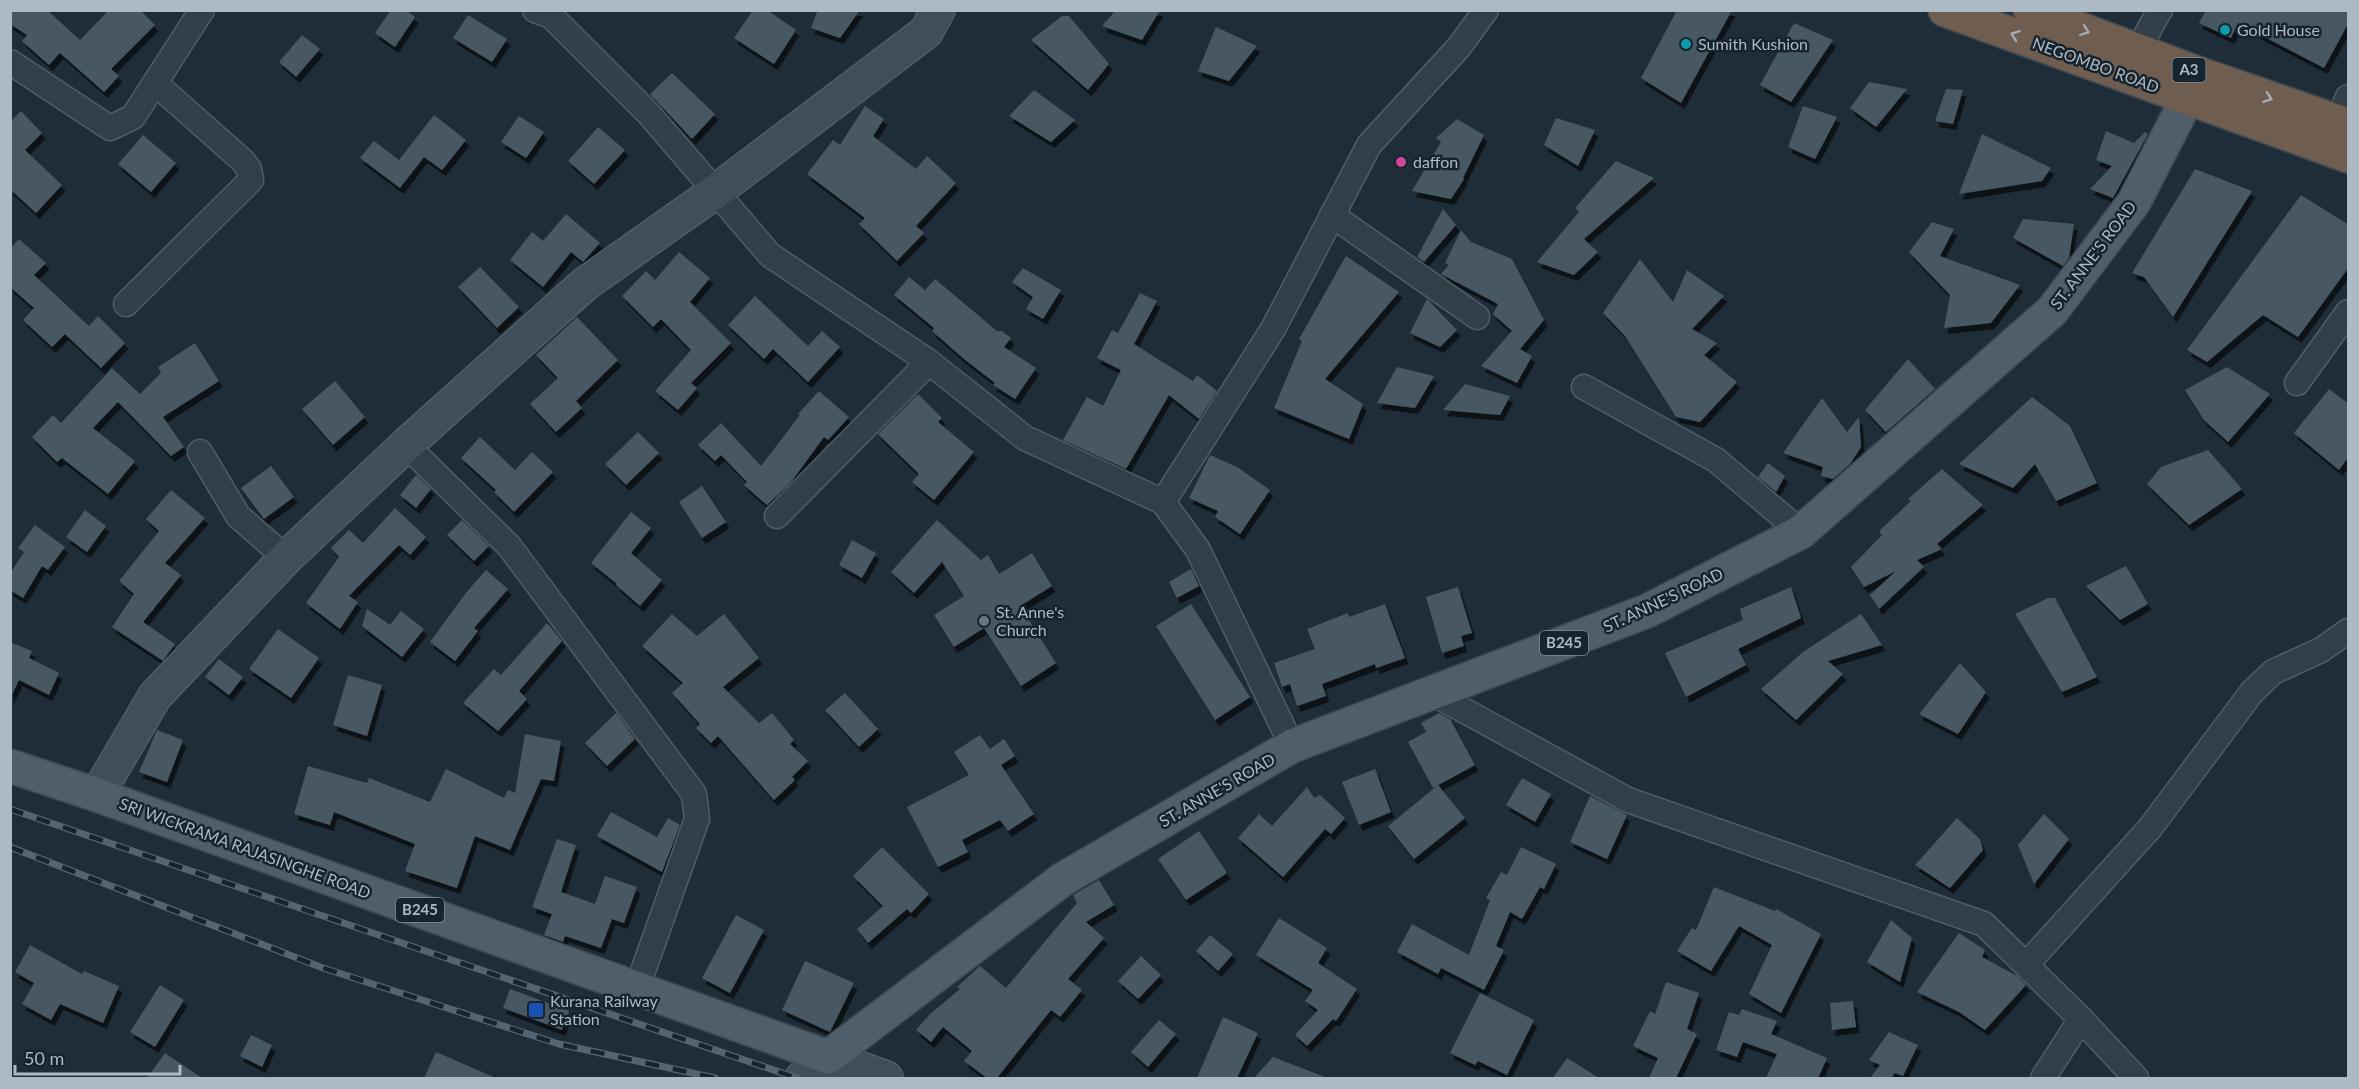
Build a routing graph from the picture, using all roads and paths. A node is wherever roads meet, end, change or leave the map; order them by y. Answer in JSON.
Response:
{"nodes":[{"id":1,"x":202,"y":10,"type":"edge"},
{"id":2,"x":535,"y":10,"type":"edge"},
{"id":3,"x":938,"y":10,"type":"edge"},
{"id":4,"x":1486,"y":10,"type":"edge"},
{"id":5,"x":1945,"y":10,"type":"edge"},
{"id":6,"x":2030,"y":10,"type":"edge"},
{"id":7,"x":2160,"y":10,"type":"edge"},
{"id":8,"x":2137,"y":51,"type":"junction"},
{"id":9,"x":10,"y":62,"type":"edge"},
{"id":10,"x":155,"y":83,"type":"junction"},
{"id":11,"x":2194,"y":86,"type":"junction"},
{"id":12,"x":2345,"y":115,"type":"edge"},
{"id":13,"x":2349,"y":156,"type":"edge"},
{"id":14,"x":715,"y":192,"type":"junction"},
{"id":15,"x":1332,"y":215,"type":"junction"},
{"id":16,"x":126,"y":304,"type":"dead end"},
{"id":17,"x":2349,"y":312,"type":"edge"},
{"id":18,"x":1477,"y":317,"type":"dead end"},
{"id":19,"x":929,"y":362,"type":"junction"},
{"id":20,"x":2297,"y":382,"type":"dead end"},
{"id":21,"x":1584,"y":387,"type":"dead end"},
{"id":22,"x":406,"y":444,"type":"junction"},
{"id":23,"x":200,"y":452,"type":"dead end"},
{"id":24,"x":1163,"y":502,"type":"junction"},
{"id":25,"x":777,"y":516,"type":"dead end"},
{"id":26,"x":1801,"y":532,"type":"junction"},
{"id":27,"x":286,"y":558,"type":"junction"},
{"id":28,"x":2349,"y":631,"type":"edge"},
{"id":29,"x":1434,"y":694,"type":"junction"},
{"id":30,"x":1292,"y":746,"type":"junction"},
{"id":31,"x":10,"y":766,"type":"edge"},
{"id":32,"x":97,"y":795,"type":"junction"},
{"id":33,"x":2026,"y":965,"type":"junction"},
{"id":34,"x":637,"y":988,"type":"junction"},
{"id":35,"x":2081,"y":1020,"type":"junction"},
{"id":36,"x":828,"y":1057,"type":"junction"},
{"id":37,"x":802,"y":1078,"type":"edge"},
{"id":38,"x":886,"y":1078,"type":"edge"},
{"id":39,"x":2043,"y":1078,"type":"edge"},
{"id":40,"x":2136,"y":1078,"type":"edge"}],
"edges":[{"from":1,"to":10,"type":"street"},
{"from":2,"to":14,"type":"street"},
{"from":3,"to":14,"type":"street"},
{"from":4,"to":15,"type":"street"},
{"from":11,"to":5,"type":"highway","name":"NEGOMBO ROAD","number":"A3","one_way":true},
{"from":6,"to":8,"type":"highway","name":"NEGOMBO ROAD","number":"A3","one_way":true},
{"from":7,"to":8,"type":"street"},
{"from":8,"to":11,"type":"highway","name":"NEGOMBO ROAD","number":"A3"},
{"from":9,"to":10,"type":"street"},
{"from":10,"to":16,"type":"street"},
{"from":11,"to":12,"type":"highway","name":"NEGOMBO ROAD","number":"A3","one_way":true},
{"from":11,"to":13,"type":"highway","name":"NEGOMBO ROAD","number":"A3"},
{"from":11,"to":26,"type":"main road","name":"ST. ANNE'S ROAD","number":"B245"},
{"from":14,"to":19,"type":"street"},
{"from":14,"to":22,"type":"street"},
{"from":15,"to":18,"type":"street"},
{"from":15,"to":24,"type":"street"},
{"from":17,"to":20,"type":"street"},
{"from":19,"to":24,"type":"street"},
{"from":19,"to":25,"type":"street"},
{"from":21,"to":26,"type":"street"},
{"from":22,"to":27,"type":"street"},
{"from":22,"to":34,"type":"street"},
{"from":23,"to":27,"type":"street"},
{"from":24,"to":30,"type":"street"},
{"from":26,"to":29,"type":"main road","name":"ST. ANNE'S ROAD","number":"B245"},
{"from":27,"to":32,"type":"street"},
{"from":28,"to":33,"type":"street"},
{"from":29,"to":30,"type":"main road","name":"ST. ANNE'S ROAD","number":"B245"},
{"from":29,"to":33,"type":"street"},
{"from":30,"to":36,"type":"main road","name":"ST. ANNE'S ROAD","number":"B245"},
{"from":31,"to":32,"type":"main road","name":"SRI WICKRAMA RAJASINGHE ROAD","number":"B245"},
{"from":32,"to":34,"type":"main road","name":"SRI WICKRAMA RAJASINGHE ROAD","number":"B245"},
{"from":33,"to":35,"type":"street"},
{"from":34,"to":36,"type":"main road","name":"SRI WICKRAMA RAJASINGHE ROAD","number":"B245"},
{"from":35,"to":39,"type":"street"},
{"from":35,"to":40,"type":"street"},
{"from":36,"to":37,"type":"street"},
{"from":36,"to":38,"type":"street","name":"SRI WICKRAMA RAJASINGHE ROAD"}]}
